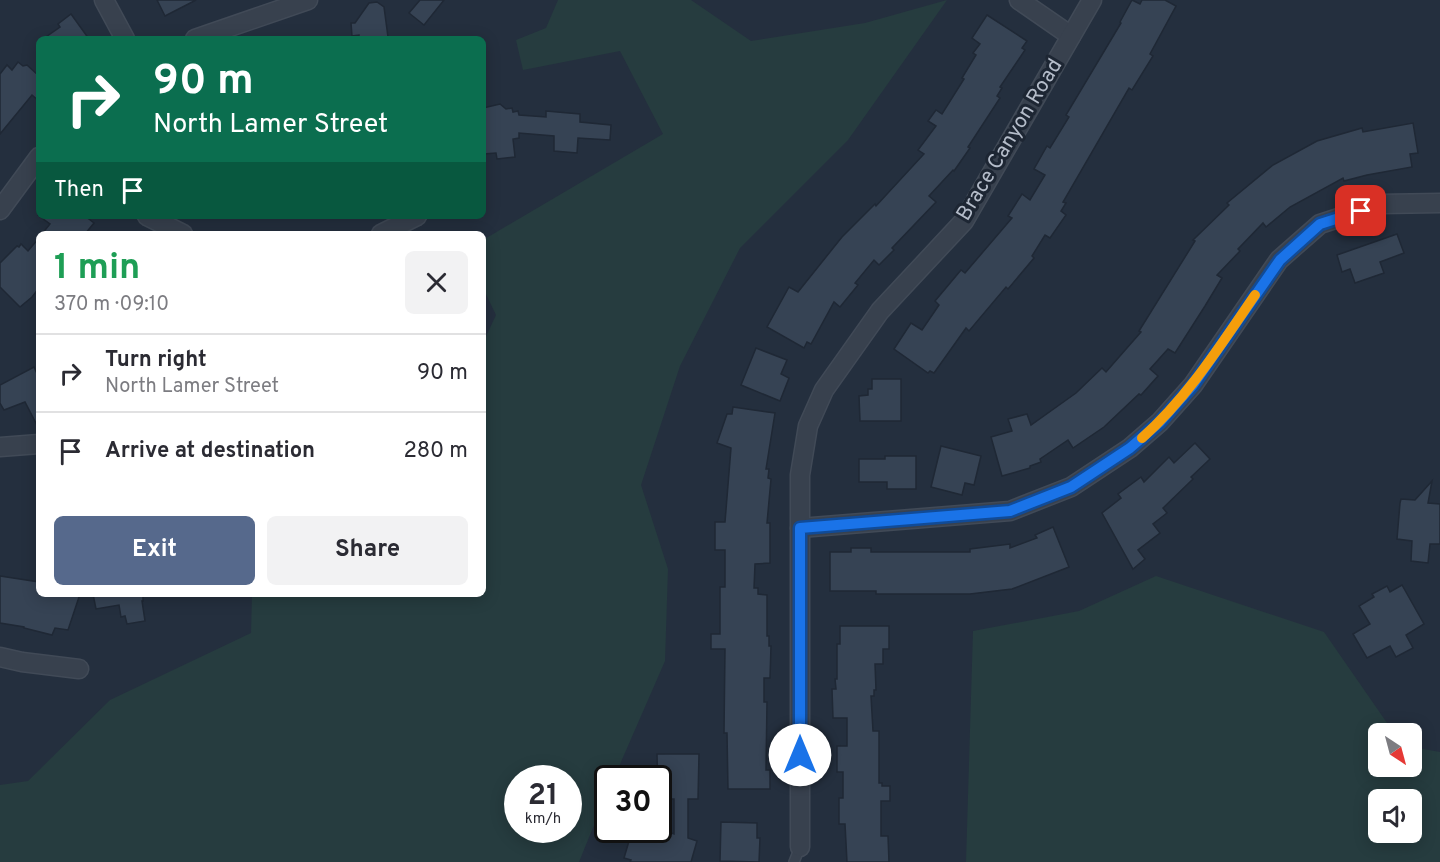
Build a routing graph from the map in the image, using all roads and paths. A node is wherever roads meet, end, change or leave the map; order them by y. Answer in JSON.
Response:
{"nodes":[{"id":1,"x":104,"y":0,"type":"edge"},
{"id":2,"x":308,"y":0,"type":"edge"},
{"id":3,"x":1019,"y":0,"type":"edge"},
{"id":4,"x":1092,"y":0,"type":"edge"},
{"id":5,"x":123,"y":36,"type":"edge"},
{"id":6,"x":204,"y":36,"type":"edge"},
{"id":7,"x":1071,"y":36,"type":"junction"},
{"id":8,"x":36,"y":161,"type":"edge"},
{"id":9,"x":1440,"y":203,"type":"edge"},
{"id":10,"x":0,"y":210,"type":"edge"},
{"id":11,"x":153,"y":219,"type":"edge"},
{"id":12,"x":411,"y":219,"type":"edge"},
{"id":13,"x":177,"y":231,"type":"edge"},
{"id":14,"x":387,"y":231,"type":"edge"},
{"id":15,"x":36,"y":444,"type":"edge"},
{"id":16,"x":0,"y":447,"type":"edge"},
{"id":17,"x":800,"y":528,"type":"junction"},
{"id":18,"x":0,"y":657,"type":"edge"},
{"id":19,"x":79,"y":669,"type":"dead end"},
{"id":20,"x":797,"y":854,"type":"edge"}],
"edges":[{"from":1,"to":5,"type":"street"},
{"from":2,"to":6,"type":"street"},
{"from":3,"to":7,"type":"street"},
{"from":4,"to":7,"type":"street","name":"Brace Canyon Road"},
{"from":7,"to":17,"type":"street","name":"Brace Canyon Road"},
{"from":8,"to":10,"type":"street"},
{"from":9,"to":17,"type":"street"},
{"from":11,"to":13,"type":"street"},
{"from":12,"to":14,"type":"street"},
{"from":15,"to":16,"type":"street"},
{"from":17,"to":20,"type":"street","name":"Brace Canyon Road"},
{"from":18,"to":19,"type":"street"}]}
